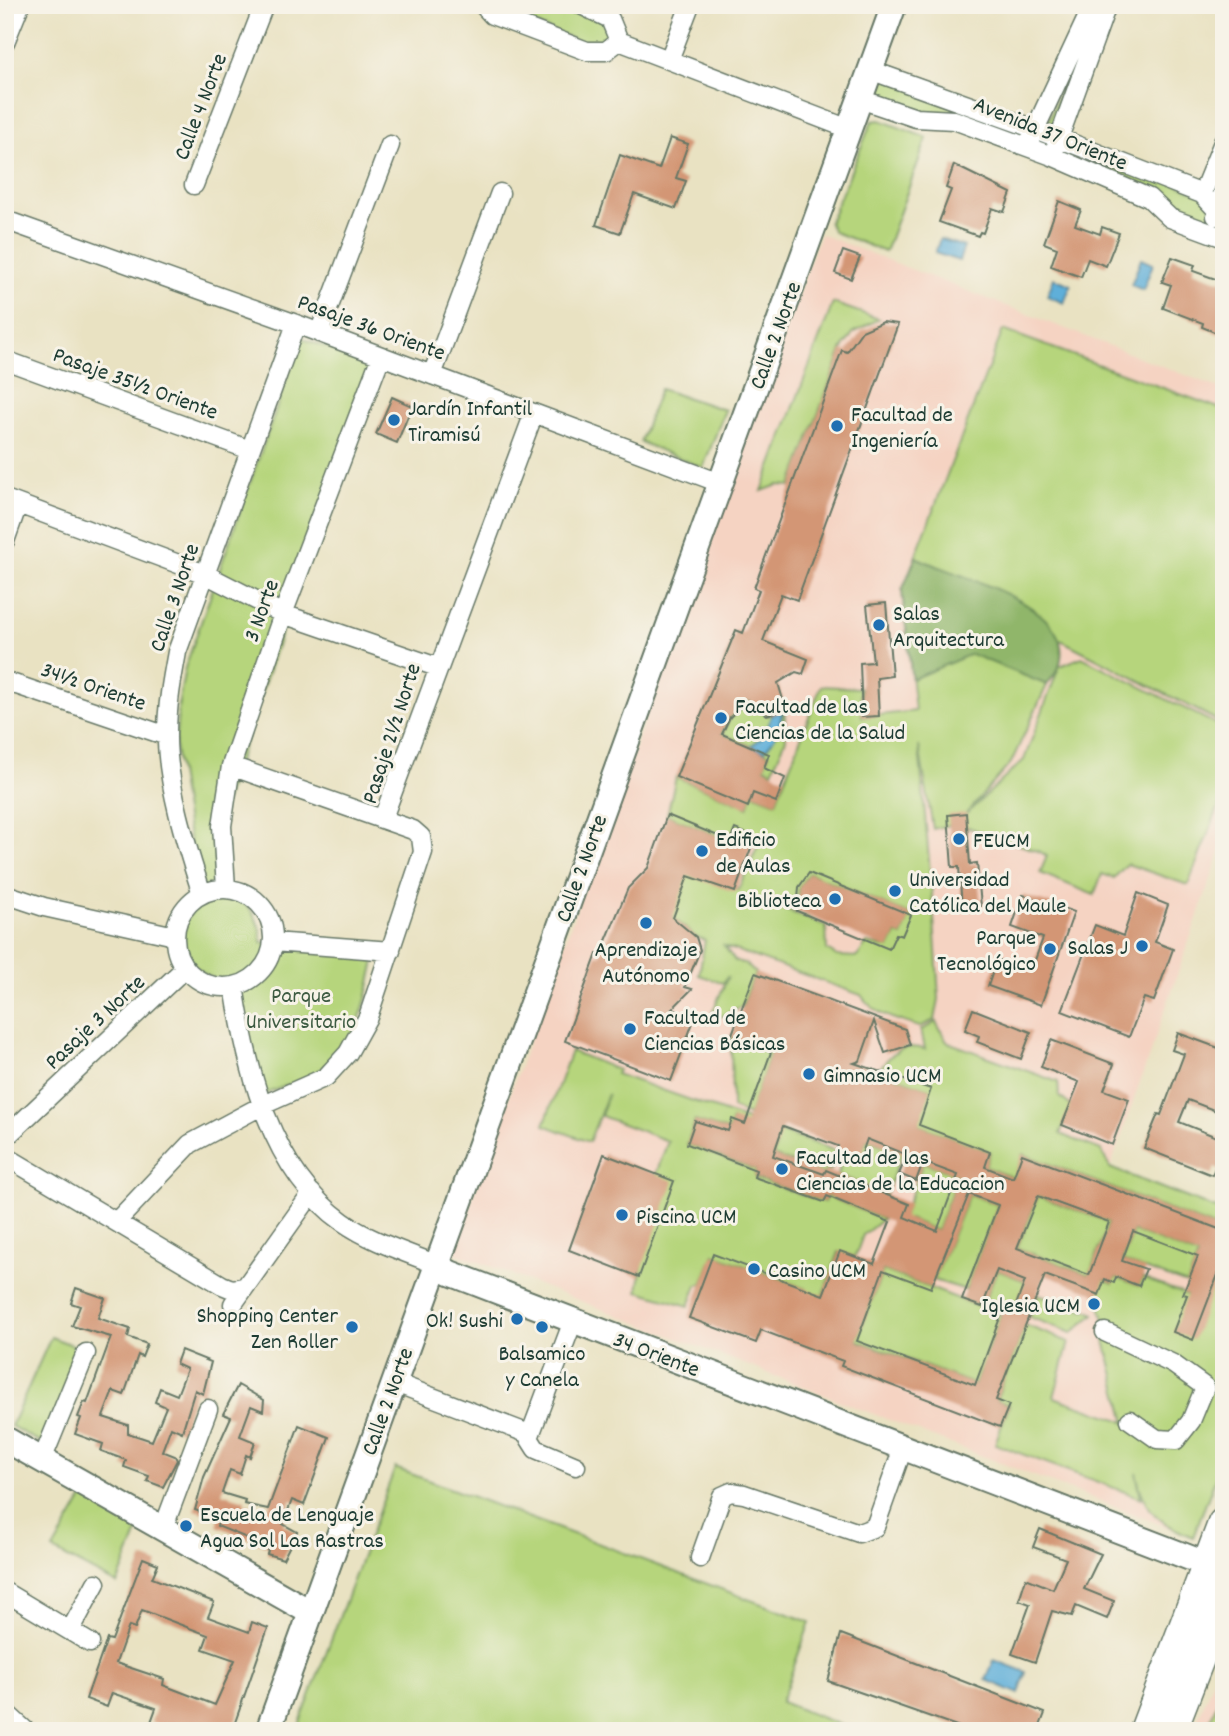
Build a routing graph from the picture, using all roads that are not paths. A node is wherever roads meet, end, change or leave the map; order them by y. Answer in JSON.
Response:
{"nodes":[{"id":1,"x":20,"y":5,"type":"edge"},
{"id":2,"x":264,"y":5,"type":"edge"},
{"id":3,"x":483,"y":5,"type":"edge"},
{"id":4,"x":581,"y":5,"type":"edge"},
{"id":5,"x":690,"y":5,"type":"edge"},
{"id":6,"x":894,"y":5,"type":"edge"},
{"id":7,"x":1093,"y":5,"type":"edge"},
{"id":8,"x":1107,"y":5,"type":"edge"},
{"id":9,"x":619,"y":41,"type":"junction"},
{"id":10,"x":5,"y":43,"type":"edge"},
{"id":11,"x":669,"y":60,"type":"junction"},
{"id":12,"x":870,"y":70,"type":"junction"},
{"id":13,"x":860,"y":99,"type":"junction"},
{"id":14,"x":849,"y":129,"type":"junction"},
{"id":15,"x":1035,"y":129,"type":"junction"},
{"id":16,"x":1224,"y":139,"type":"edge"},
{"id":17,"x":390,"y":145,"type":"dead end"},
{"id":18,"x":1027,"y":148,"type":"junction"},
{"id":19,"x":1055,"y":148,"type":"junction"},
{"id":20,"x":1148,"y":175,"type":"junction"},
{"id":21,"x":194,"y":186,"type":"dead end"},
{"id":22,"x":1224,"y":189,"type":"edge"},
{"id":23,"x":500,"y":193,"type":"dead end"},
{"id":24,"x":1202,"y":194,"type":"junction"},
{"id":25,"x":1142,"y":195,"type":"junction"},
{"id":26,"x":1216,"y":209,"type":"junction"},
{"id":27,"x":5,"y":220,"type":"edge"},
{"id":28,"x":1217,"y":236,"type":"edge"},
{"id":29,"x":296,"y":324,"type":"junction"},
{"id":30,"x":319,"y":333,"type":"junction"},
{"id":31,"x":381,"y":356,"type":"junction"},
{"id":32,"x":5,"y":360,"type":"edge"},
{"id":33,"x":432,"y":375,"type":"junction"},
{"id":34,"x":534,"y":413,"type":"junction"},
{"id":35,"x":250,"y":450,"type":"junction"},
{"id":36,"x":720,"y":483,"type":"junction"},
{"id":37,"x":12,"y":501,"type":"edge"},
{"id":38,"x":5,"y":541,"type":"edge"},
{"id":39,"x":205,"y":574,"type":"junction"},
{"id":40,"x":283,"y":614,"type":"junction"},
{"id":41,"x":437,"y":667,"type":"junction"},
{"id":42,"x":5,"y":681,"type":"edge"},
{"id":43,"x":167,"y":736,"type":"junction"},
{"id":44,"x":231,"y":766,"type":"junction"},
{"id":45,"x":383,"y":818,"type":"junction"},
{"id":46,"x":226,"y":888,"type":"junction"},
{"id":47,"x":202,"y":894,"type":"junction"},
{"id":48,"x":6,"y":896,"type":"edge"},
{"id":49,"x":175,"y":936,"type":"junction"},
{"id":50,"x":273,"y":942,"type":"junction"},
{"id":51,"x":391,"y":951,"type":"junction"},
{"id":52,"x":185,"y":968,"type":"junction"},
{"id":53,"x":234,"y":986,"type":"junction"},
{"id":54,"x":263,"y":1105,"type":"junction"},
{"id":55,"x":5,"y":1138,"type":"edge"},
{"id":56,"x":5,"y":1156,"type":"edge"},
{"id":57,"x":312,"y":1193,"type":"junction"},
{"id":58,"x":117,"y":1221,"type":"junction"},
{"id":59,"x":435,"y":1264,"type":"junction"},
{"id":60,"x":243,"y":1287,"type":"junction"},
{"id":61,"x":233,"y":1304,"type":"dead end"},
{"id":62,"x":573,"y":1321,"type":"junction"},
{"id":63,"x":1105,"y":1332,"type":"dead end"},
{"id":64,"x":86,"y":1353,"type":"dead end"},
{"id":65,"x":393,"y":1382,"type":"junction"},
{"id":66,"x":208,"y":1409,"type":"dead end"},
{"id":67,"x":1130,"y":1420,"type":"dead end"},
{"id":68,"x":529,"y":1434,"type":"junction"},
{"id":69,"x":5,"y":1439,"type":"edge"},
{"id":70,"x":903,"y":1448,"type":"junction"},
{"id":71,"x":42,"y":1460,"type":"junction"},
{"id":72,"x":576,"y":1466,"type":"dead end"},
{"id":73,"x":1224,"y":1524,"type":"edge"},
{"id":74,"x":163,"y":1530,"type":"junction"},
{"id":75,"x":700,"y":1558,"type":"dead end"},
{"id":76,"x":1218,"y":1576,"type":"edge"},
{"id":77,"x":96,"y":1583,"type":"dead end"},
{"id":78,"x":5,"y":1592,"type":"edge"},
{"id":79,"x":310,"y":1612,"type":"junction"},
{"id":80,"x":70,"y":1631,"type":"junction"},
{"id":81,"x":90,"y":1643,"type":"dead end"},
{"id":82,"x":5,"y":1713,"type":"edge"},
{"id":83,"x":23,"y":1729,"type":"edge"},
{"id":84,"x":268,"y":1731,"type":"edge"},
{"id":85,"x":1146,"y":1731,"type":"edge"},
{"id":86,"x":1170,"y":1731,"type":"edge"}],
"edges":[{"from":1,"to":10,"type":"street"},
{"from":2,"to":21,"type":"street","name":"Calle 4 Norte"},
{"from":3,"to":9,"type":"street"},
{"from":4,"to":9,"type":"street"},
{"from":5,"to":11,"type":"street"},
{"from":6,"to":12,"type":"main road","name":"Calle 2 Norte"},
{"from":7,"to":15,"type":"street"},
{"from":8,"to":19,"type":"street"},
{"from":9,"to":11,"type":"street"},
{"from":11,"to":14,"type":"street"},
{"from":12,"to":13,"type":"main road","name":"Calle 2 Norte"},
{"from":12,"to":15,"type":"street","name":"Avenida 37 Oriente"},
{"from":13,"to":14,"type":"main road","name":"Calle 2 Norte"},
{"from":13,"to":18,"type":"street","name":"Avenida 37 Oriente"},
{"from":14,"to":36,"type":"main road","name":"Calle 2 Norte"},
{"from":15,"to":18,"type":"street"},
{"from":15,"to":19,"type":"street","name":"Avenida 37 Oriente"},
{"from":16,"to":24,"type":"street"},
{"from":17,"to":30,"type":"street"},
{"from":18,"to":19,"type":"street","name":"Avenida 37 Oriente"},
{"from":19,"to":20,"type":"street","name":"Avenida 37 Oriente"},
{"from":19,"to":25,"type":"street","name":"Avenida 37 Oriente"},
{"from":20,"to":24,"type":"street","name":"Avenida 37 Oriente"},
{"from":20,"to":25,"type":"street","name":"Avenida 37 Oriente"},
{"from":22,"to":26,"type":"street"},
{"from":23,"to":33,"type":"street"},
{"from":24,"to":26,"type":"street","name":"Avenida 37 Oriente"},
{"from":25,"to":28,"type":"street","name":"Avenida 37 Oriente"},
{"from":26,"to":28,"type":"street","name":"Avenida 37 Oriente"},
{"from":27,"to":29,"type":"street","name":"Pasaje 36 Oriente"},
{"from":29,"to":30,"type":"street","name":"Pasaje 36 Oriente"},
{"from":29,"to":35,"type":"street","name":"Calle 3 Norte"},
{"from":30,"to":31,"type":"street","name":"Pasaje 36 Oriente"},
{"from":31,"to":33,"type":"street","name":"Pasaje 36 Oriente"},
{"from":31,"to":40,"type":"street","name":"3 Norte"},
{"from":32,"to":35,"type":"street","name":"Pasaje 35½ Oriente"},
{"from":33,"to":34,"type":"street","name":"Pasaje 36 Oriente"},
{"from":34,"to":36,"type":"street","name":"Pasaje 36 Oriente"},
{"from":34,"to":41,"type":"street","name":"Pasaje 2½ Norte"},
{"from":35,"to":39,"type":"street","name":"Calle 3 Norte"},
{"from":36,"to":59,"type":"main road","name":"Calle 2 Norte"},
{"from":37,"to":38,"type":"street"},
{"from":37,"to":39,"type":"street"},
{"from":39,"to":40,"type":"street"},
{"from":39,"to":43,"type":"street","name":"Calle 3 Norte"},
{"from":40,"to":41,"type":"street"},
{"from":40,"to":44,"type":"street","name":"3 Norte"},
{"from":41,"to":45,"type":"street","name":"Pasaje 2½ Norte"},
{"from":42,"to":43,"type":"street","name":"34½ Oriente"},
{"from":43,"to":47,"type":"street","name":"Calle 3 Norte"},
{"from":44,"to":45,"type":"street"},
{"from":44,"to":46,"type":"street","name":"3 Norte"},
{"from":45,"to":51,"type":"street","name":"Pasaje 2½ Norte"},
{"from":46,"to":47,"type":"street"},
{"from":46,"to":50,"type":"street"},
{"from":47,"to":49,"type":"street"},
{"from":48,"to":49,"type":"street"},
{"from":49,"to":52,"type":"street"},
{"from":50,"to":51,"type":"street"},
{"from":50,"to":53,"type":"street"},
{"from":51,"to":54,"type":"street","name":"Pasaje 2½ Norte"},
{"from":52,"to":53,"type":"street"},
{"from":52,"to":55,"type":"street","name":"Pasaje 3 Norte"},
{"from":53,"to":54,"type":"street","name":"34 Oriente"},
{"from":54,"to":57,"type":"street","name":"34 Oriente"},
{"from":54,"to":58,"type":"street","name":"Pasaje 2½ Norte"},
{"from":56,"to":58,"type":"street"},
{"from":57,"to":59,"type":"street","name":"34 Oriente"},
{"from":57,"to":60,"type":"street"},
{"from":58,"to":60,"type":"street"},
{"from":59,"to":62,"type":"main road","name":"34 Oriente"},
{"from":59,"to":65,"type":"main road","name":"Calle 2 Norte"},
{"from":60,"to":61,"type":"street"},
{"from":62,"to":68,"type":"street"},
{"from":62,"to":70,"type":"main road","name":"34 Oriente"},
{"from":63,"to":67,"type":"street"},
{"from":64,"to":71,"type":"street"},
{"from":65,"to":68,"type":"street"},
{"from":65,"to":79,"type":"main road","name":"Calle 2 Norte"},
{"from":66,"to":74,"type":"street"},
{"from":68,"to":72,"type":"street"},
{"from":69,"to":71,"type":"main road"},
{"from":70,"to":75,"type":"street"},
{"from":70,"to":76,"type":"main road","name":"34 Oriente"},
{"from":71,"to":74,"type":"main road"},
{"from":73,"to":76,"type":"highway"},
{"from":74,"to":79,"type":"main road"},
{"from":76,"to":85,"type":"highway"},
{"from":76,"to":86,"type":"highway"},
{"from":77,"to":80,"type":"street"},
{"from":78,"to":80,"type":"street"},
{"from":79,"to":84,"type":"main road","name":"Calle 2 Norte"},
{"from":80,"to":81,"type":"street"},
{"from":82,"to":83,"type":"street"}]}
